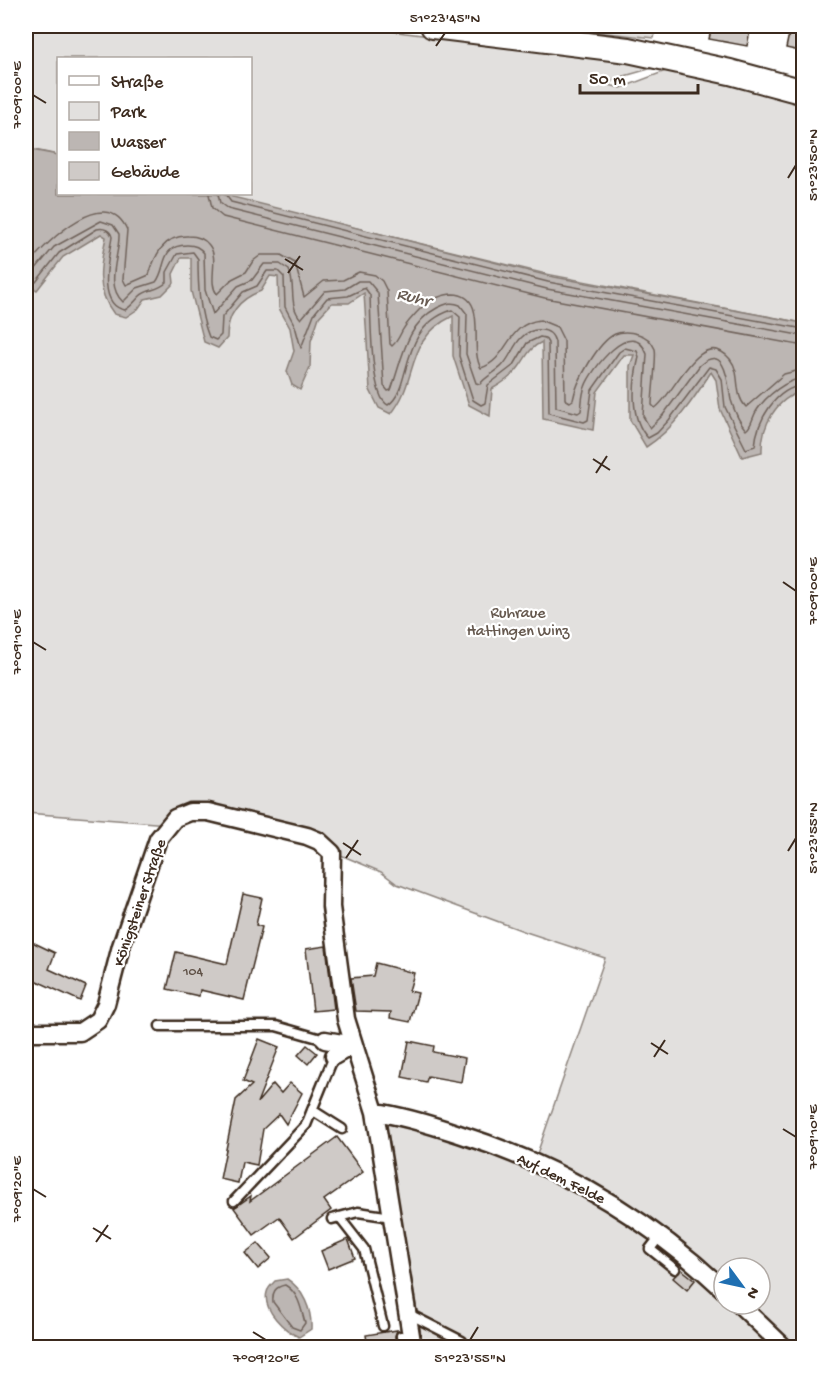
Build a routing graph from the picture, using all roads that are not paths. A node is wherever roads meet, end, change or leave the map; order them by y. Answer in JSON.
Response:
{"nodes":[{"id":1,"x":433,"y":26,"type":"edge"},
{"id":2,"x":804,"y":92,"type":"edge"},
{"id":3,"x":160,"y":1026,"type":"dead end"},
{"id":4,"x":26,"y":1032,"type":"edge"},
{"id":5,"x":325,"y":1041,"type":"joint"},
{"id":6,"x":353,"y":1046,"type":"junction"},
{"id":7,"x":334,"y":1056,"type":"joint"},
{"id":8,"x":312,"y":1110,"type":"junction"},
{"id":9,"x":375,"y":1112,"type":"junction"},
{"id":10,"x":342,"y":1129,"type":"dead end"},
{"id":11,"x":234,"y":1200,"type":"dead end"},
{"id":12,"x":392,"y":1217,"type":"junction"},
{"id":13,"x":660,"y":1236,"type":"junction"},
{"id":14,"x":675,"y":1269,"type":"dead end"},
{"id":15,"x":712,"y":1280,"type":"edge"},
{"id":16,"x":408,"y":1314,"type":"junction"},
{"id":17,"x":752,"y":1316,"type":"edge"},
{"id":18,"x":383,"y":1326,"type":"dead end"},
{"id":19,"x":462,"y":1341,"type":"dead end"},
{"id":20,"x":407,"y":1342,"type":"edge"},
{"id":21,"x":403,"y":1347,"type":"edge"},
{"id":22,"x":785,"y":1347,"type":"edge"}],
"edges":[{"from":1,"to":2,"type":"main road"},
{"from":3,"to":5,"type":"lane"},
{"from":4,"to":6,"type":"street","name":"Königsteiner Straße"},
{"from":5,"to":6,"type":"street"},
{"from":6,"to":7,"type":"street"},
{"from":6,"to":9,"type":"street","name":"Königsteiner Straße"},
{"from":7,"to":8,"type":"lane"},
{"from":8,"to":10,"type":"lane"},
{"from":8,"to":11,"type":"lane"},
{"from":9,"to":12,"type":"street","name":"Königsteiner Straße"},
{"from":9,"to":13,"type":"street","name":"Auf dem Felde"},
{"from":12,"to":16,"type":"street","name":"Königsteiner Straße"},
{"from":12,"to":18,"type":"lane"},
{"from":13,"to":14,"type":"lane"},
{"from":13,"to":15,"type":"street","name":"Auf dem Felde"},
{"from":16,"to":19,"type":"lane"},
{"from":16,"to":20,"type":"street","name":"Königsteiner Straße"},
{"from":17,"to":22,"type":"street"},
{"from":20,"to":21,"type":"lane"}]}
